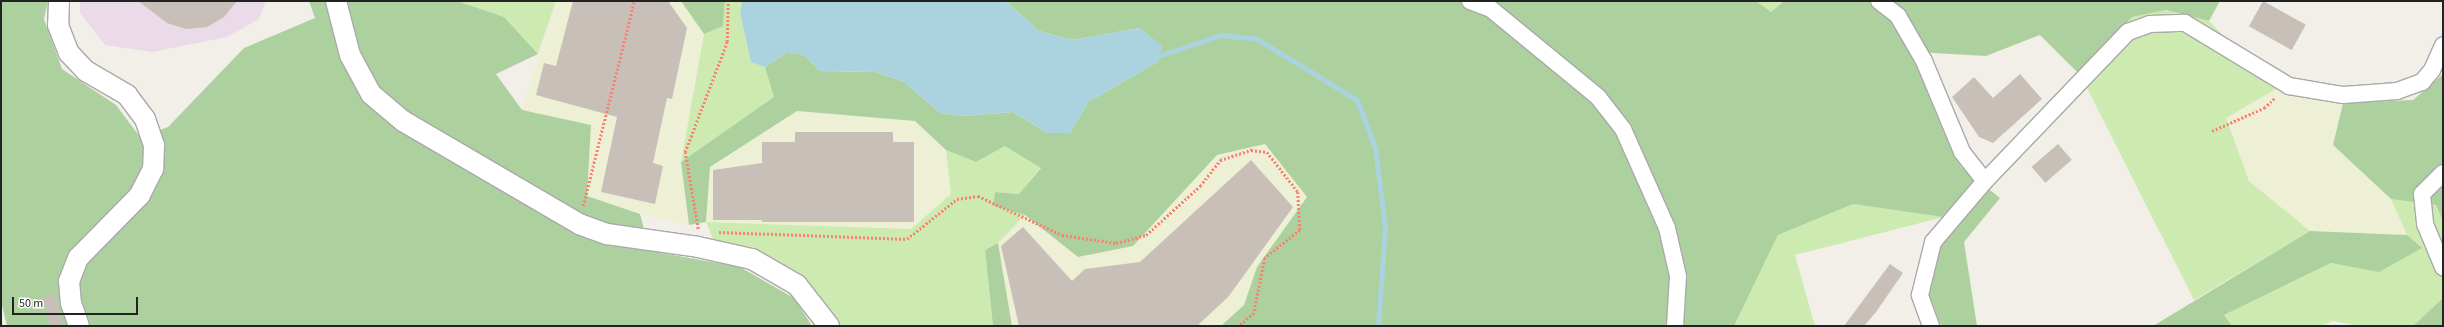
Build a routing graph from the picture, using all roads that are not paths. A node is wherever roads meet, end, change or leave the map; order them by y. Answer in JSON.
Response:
{"nodes":[{"id":1,"x":59,"y":1,"type":"edge"},
{"id":2,"x":336,"y":1,"type":"edge"},
{"id":3,"x":1470,"y":1,"type":"edge"},
{"id":4,"x":1879,"y":1,"type":"edge"},
{"id":5,"x":2443,"y":45,"type":"edge"},
{"id":6,"x":2443,"y":173,"type":"edge"},
{"id":7,"x":1986,"y":181,"type":"junction"},
{"id":8,"x":2443,"y":267,"type":"edge"},
{"id":9,"x":79,"y":326,"type":"edge"},
{"id":10,"x":829,"y":326,"type":"edge"},
{"id":11,"x":1675,"y":326,"type":"edge"},
{"id":12,"x":1931,"y":326,"type":"edge"}],
"edges":[{"from":1,"to":9,"type":"street"},
{"from":2,"to":10,"type":"street"},
{"from":3,"to":11,"type":"street"},
{"from":4,"to":7,"type":"street"},
{"from":5,"to":7,"type":"street"},
{"from":6,"to":8,"type":"street"},
{"from":7,"to":12,"type":"street"}]}
